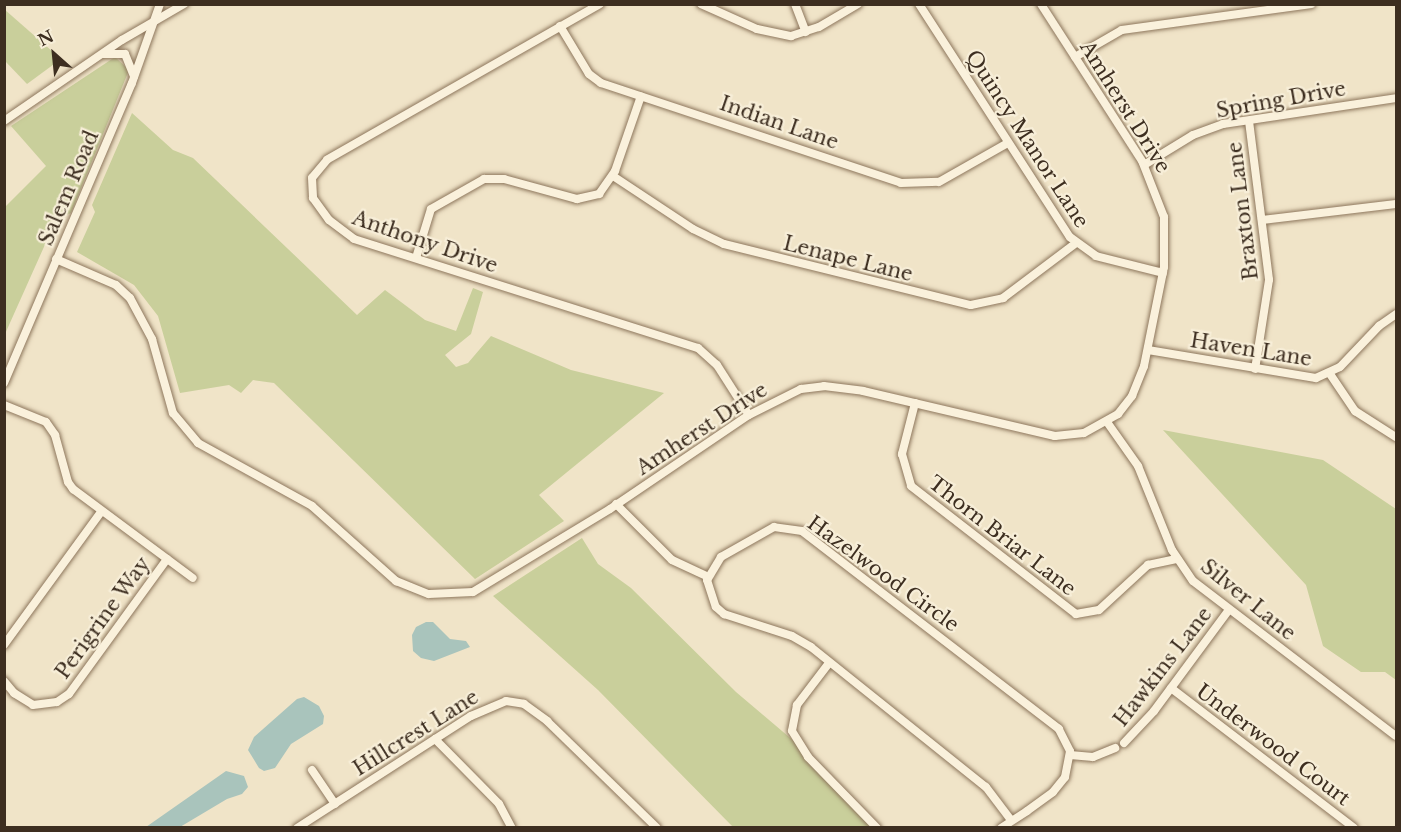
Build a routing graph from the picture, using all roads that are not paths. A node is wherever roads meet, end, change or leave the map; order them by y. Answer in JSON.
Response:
{"nodes":[{"id":1,"x":160,"y":4,"type":"edge"},
{"id":2,"x":184,"y":4,"type":"edge"},
{"id":3,"x":600,"y":4,"type":"edge"},
{"id":4,"x":701,"y":4,"type":"edge"},
{"id":5,"x":795,"y":4,"type":"edge"},
{"id":6,"x":858,"y":4,"type":"edge"},
{"id":7,"x":919,"y":4,"type":"edge"},
{"id":8,"x":1041,"y":4,"type":"edge"},
{"id":9,"x":1311,"y":4,"type":"edge"},
{"id":10,"x":156,"y":21,"type":"junction"},
{"id":11,"x":560,"y":26,"type":"junction"},
{"id":12,"x":806,"y":32,"type":"junction"},
{"id":13,"x":100,"y":55,"type":"junction"},
{"id":14,"x":1075,"y":57,"type":"junction"},
{"id":15,"x":134,"y":76,"type":"junction"},
{"id":16,"x":640,"y":96,"type":"junction"},
{"id":17,"x":1396,"y":98,"type":"edge"},
{"id":18,"x":1249,"y":121,"type":"junction"},
{"id":19,"x":4,"y":122,"type":"edge"},
{"id":20,"x":1008,"y":143,"type":"junction"},
{"id":21,"x":1144,"y":165,"type":"junction"},
{"id":22,"x":613,"y":176,"type":"junction"},
{"id":23,"x":1396,"y":204,"type":"edge"},
{"id":24,"x":1262,"y":220,"type":"junction"},
{"id":25,"x":1076,"y":243,"type":"junction"},
{"id":26,"x":416,"y":258,"type":"junction"},
{"id":27,"x":57,"y":259,"type":"junction"},
{"id":28,"x":1163,"y":273,"type":"junction"},
{"id":29,"x":1396,"y":314,"type":"edge"},
{"id":30,"x":1148,"y":350,"type":"junction"},
{"id":31,"x":1255,"y":369,"type":"junction"},
{"id":32,"x":1330,"y":374,"type":"junction"},
{"id":33,"x":4,"y":382,"type":"edge"},
{"id":34,"x":915,"y":403,"type":"junction"},
{"id":35,"x":4,"y":405,"type":"edge"},
{"id":36,"x":749,"y":415,"type":"junction"},
{"id":37,"x":1107,"y":422,"type":"junction"},
{"id":38,"x":1396,"y":437,"type":"edge"},
{"id":39,"x":616,"y":504,"type":"junction"},
{"id":40,"x":101,"y":512,"type":"junction"},
{"id":41,"x":1176,"y":558,"type":"junction"},
{"id":42,"x":167,"y":559,"type":"junction"},
{"id":43,"x":708,"y":577,"type":"junction"},
{"id":44,"x":193,"y":578,"type":"dead end"},
{"id":45,"x":1228,"y":611,"type":"junction"},
{"id":46,"x":4,"y":645,"type":"edge"},
{"id":47,"x":829,"y":663,"type":"junction"},
{"id":48,"x":4,"y":681,"type":"edge"},
{"id":49,"x":1171,"y":688,"type":"junction"},
{"id":50,"x":1396,"y":736,"type":"edge"},
{"id":51,"x":435,"y":739,"type":"junction"},
{"id":52,"x":1124,"y":743,"type":"dead end"},
{"id":53,"x":1115,"y":748,"type":"dead end"},
{"id":54,"x":1070,"y":755,"type":"junction"},
{"id":55,"x":312,"y":770,"type":"dead end"},
{"id":56,"x":335,"y":804,"type":"junction"},
{"id":57,"x":1011,"y":820,"type":"junction"},
{"id":58,"x":297,"y":828,"type":"edge"},
{"id":59,"x":512,"y":828,"type":"edge"},
{"id":60,"x":657,"y":828,"type":"edge"},
{"id":61,"x":877,"y":828,"type":"edge"},
{"id":62,"x":1001,"y":828,"type":"edge"},
{"id":63,"x":1354,"y":828,"type":"edge"}],
"edges":[{"from":1,"to":10,"type":"street","name":"Salem Road"},
{"from":2,"to":10,"type":"street"},
{"from":3,"to":11,"type":"street","name":"Anthony Drive"},
{"from":4,"to":12,"type":"street"},
{"from":5,"to":12,"type":"street"},
{"from":6,"to":12,"type":"street"},
{"from":7,"to":20,"type":"street","name":"Quincy Manor Lane"},
{"from":8,"to":14,"type":"street","name":"Amherst Drive"},
{"from":9,"to":14,"type":"street"},
{"from":10,"to":13,"type":"street"},
{"from":10,"to":15,"type":"street","name":"Salem Road"},
{"from":11,"to":16,"type":"street","name":"Indian Lane"},
{"from":11,"to":26,"type":"street","name":"Anthony Drive"},
{"from":13,"to":15,"type":"street"},
{"from":13,"to":19,"type":"street"},
{"from":14,"to":21,"type":"street","name":"Amherst Drive"},
{"from":15,"to":27,"type":"street","name":"Salem Road"},
{"from":16,"to":20,"type":"street","name":"Indian Lane"},
{"from":16,"to":22,"type":"street"},
{"from":17,"to":18,"type":"street","name":"Spring Drive"},
{"from":18,"to":21,"type":"street","name":"Spring Drive"},
{"from":18,"to":24,"type":"street","name":"Braxton Lane"},
{"from":20,"to":25,"type":"street","name":"Quincy Manor Lane"},
{"from":21,"to":28,"type":"street","name":"Amherst Drive"},
{"from":22,"to":25,"type":"street","name":"Lenape Lane"},
{"from":22,"to":26,"type":"street"},
{"from":23,"to":24,"type":"street"},
{"from":24,"to":31,"type":"street","name":"Braxton Lane"},
{"from":25,"to":28,"type":"street","name":"Quincy Manor Lane"},
{"from":26,"to":36,"type":"street","name":"Anthony Drive"},
{"from":27,"to":33,"type":"street","name":"Salem Road"},
{"from":27,"to":39,"type":"street","name":"Amherst Drive"},
{"from":28,"to":30,"type":"street","name":"Amherst Drive"},
{"from":29,"to":32,"type":"street","name":"Haven Lane"},
{"from":30,"to":31,"type":"street","name":"Haven Lane"},
{"from":30,"to":37,"type":"street","name":"Amherst Drive"},
{"from":31,"to":32,"type":"street","name":"Haven Lane"},
{"from":32,"to":38,"type":"street"},
{"from":34,"to":36,"type":"street","name":"Amherst Drive"},
{"from":34,"to":37,"type":"street","name":"Amherst Drive"},
{"from":34,"to":41,"type":"street","name":"Thorn Briar Lane"},
{"from":35,"to":40,"type":"street"},
{"from":36,"to":39,"type":"street","name":"Amherst Drive"},
{"from":37,"to":41,"type":"street","name":"Silver Lane"},
{"from":39,"to":43,"type":"street"},
{"from":40,"to":42,"type":"street"},
{"from":40,"to":46,"type":"street"},
{"from":41,"to":45,"type":"street","name":"Silver Lane"},
{"from":42,"to":44,"type":"street"},
{"from":42,"to":48,"type":"street","name":"Perigrine Way"},
{"from":43,"to":47,"type":"street"},
{"from":43,"to":54,"type":"street","name":"Hazelwood Circle"},
{"from":45,"to":49,"type":"street","name":"Hawkins Lane"},
{"from":45,"to":50,"type":"street","name":"Silver Lane"},
{"from":47,"to":57,"type":"street"},
{"from":47,"to":61,"type":"street"},
{"from":49,"to":52,"type":"street","name":"Hawkins Lane"},
{"from":49,"to":63,"type":"street","name":"Underwood Court"},
{"from":51,"to":56,"type":"street","name":"Hillcrest Lane"},
{"from":51,"to":59,"type":"street"},
{"from":51,"to":60,"type":"street","name":"Hillcrest Lane"},
{"from":53,"to":54,"type":"street","name":"Hawkins Lane"},
{"from":54,"to":57,"type":"street"},
{"from":55,"to":56,"type":"street"},
{"from":56,"to":58,"type":"street","name":"Hillcrest Lane"},
{"from":57,"to":62,"type":"street"}]}
